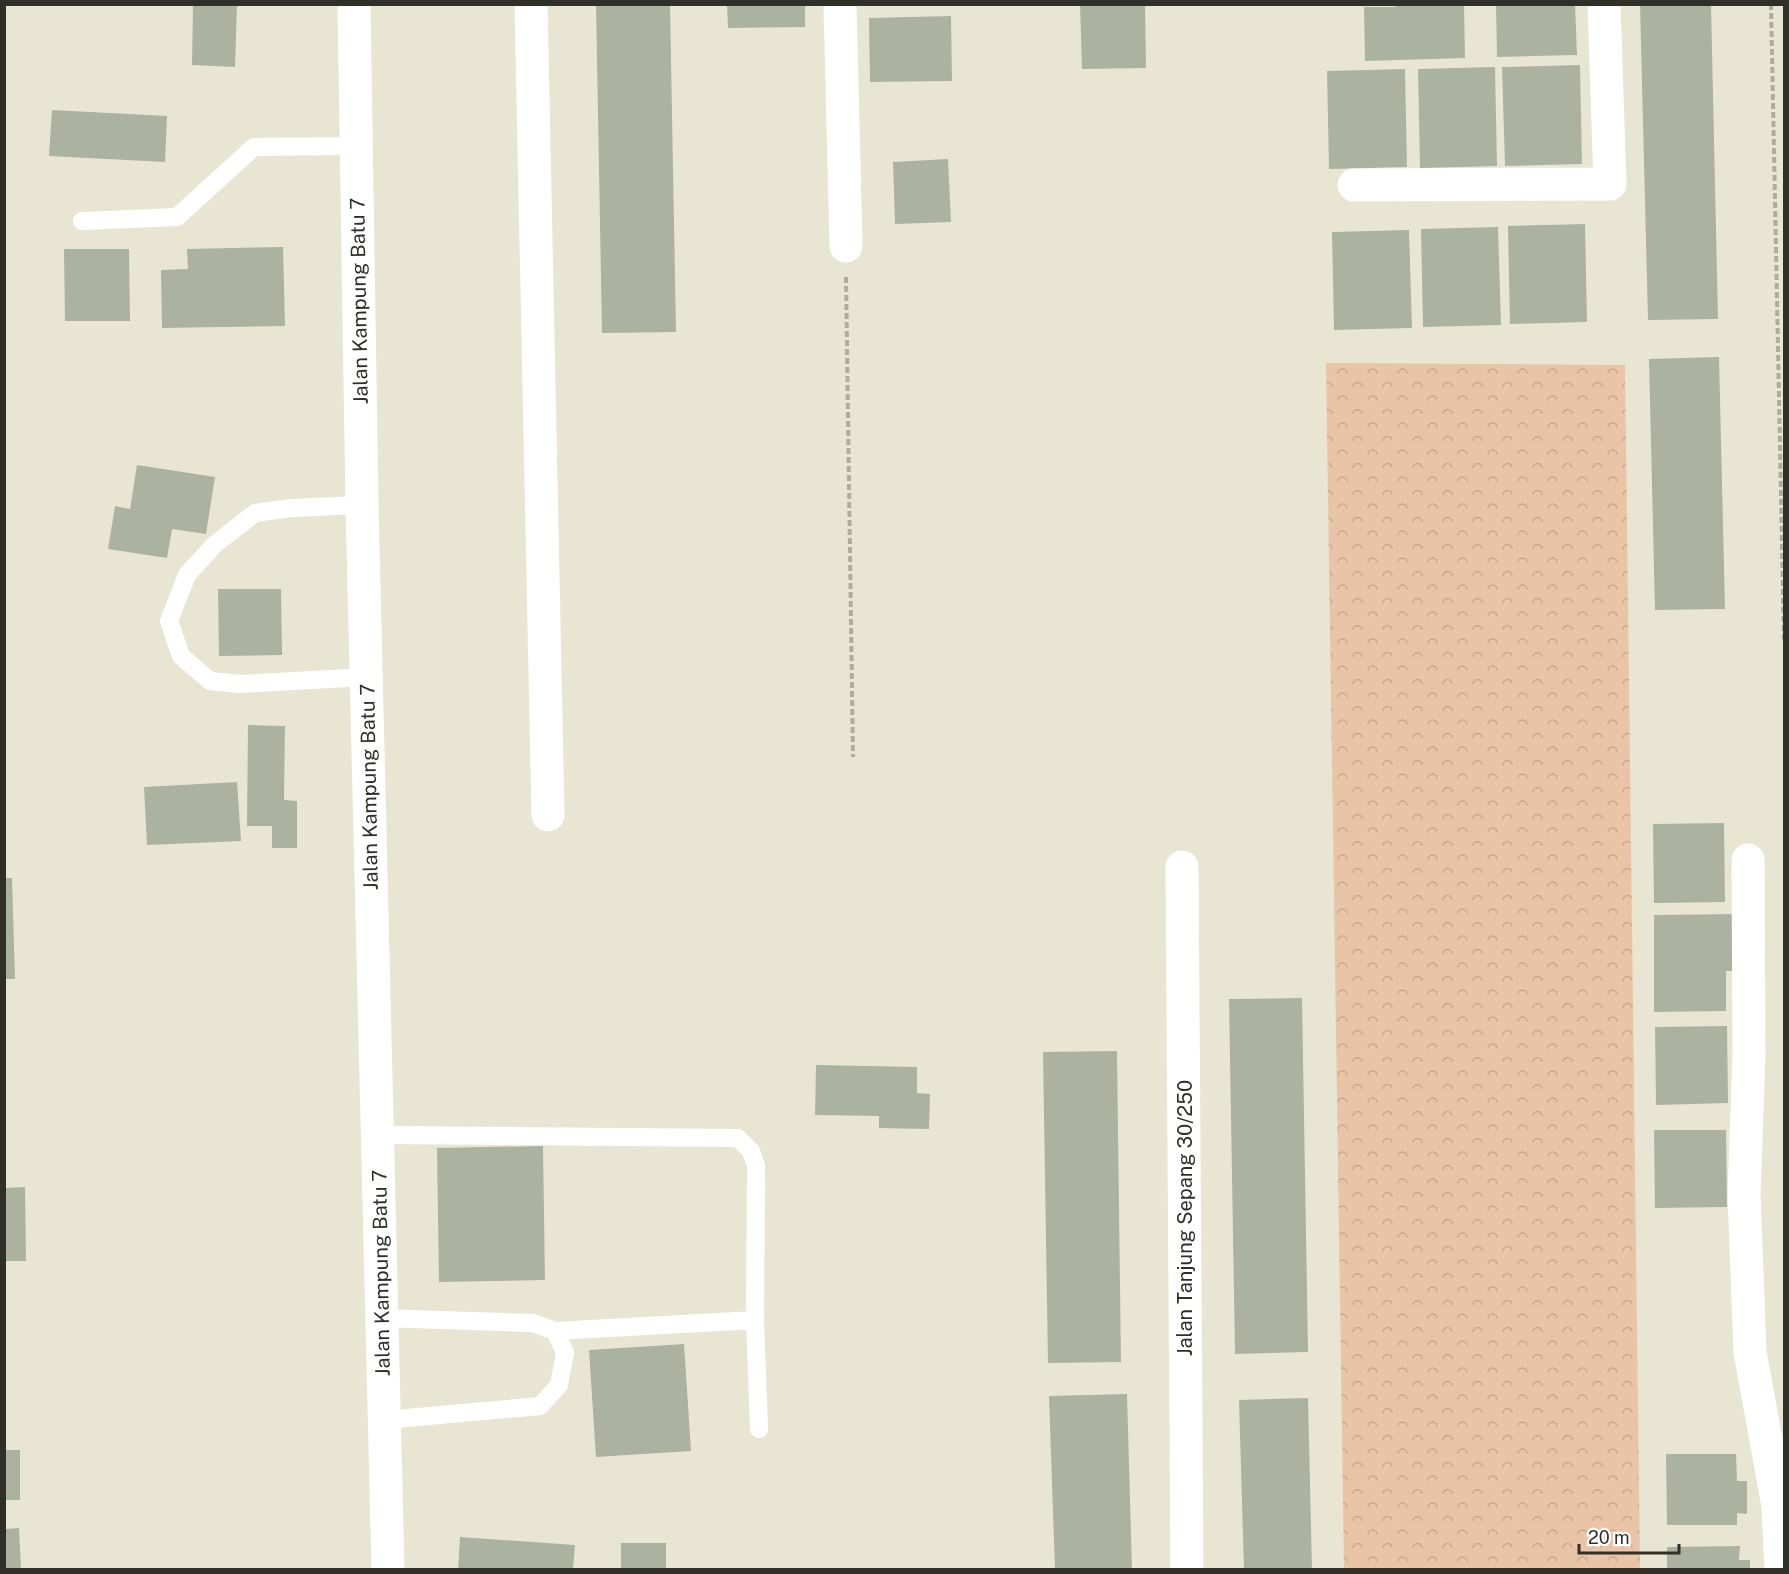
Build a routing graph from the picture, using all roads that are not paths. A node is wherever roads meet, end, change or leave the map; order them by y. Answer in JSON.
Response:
{"nodes":[{"id":1,"x":354,"y":4,"type":"edge"},
{"id":2,"x":531,"y":4,"type":"edge"},
{"id":3,"x":840,"y":4,"type":"edge"},
{"id":4,"x":1604,"y":4,"type":"edge"},
{"id":5,"x":357,"y":146,"type":"junction"},
{"id":6,"x":1354,"y":185,"type":"dead end"},
{"id":7,"x":82,"y":221,"type":"dead end"},
{"id":8,"x":846,"y":246,"type":"road end"},
{"id":9,"x":362,"y":505,"type":"junction"},
{"id":10,"x":366,"y":677,"type":"junction"},
{"id":11,"x":548,"y":815,"type":"dead end"},
{"id":12,"x":1748,"y":860,"type":"dead end"},
{"id":13,"x":1182,"y":867,"type":"dead end"},
{"id":14,"x":378,"y":1135,"type":"junction"},
{"id":15,"x":382,"y":1318,"type":"junction"},
{"id":16,"x":755,"y":1320,"type":"junction"},
{"id":17,"x":555,"y":1331,"type":"junction"},
{"id":18,"x":384,"y":1420,"type":"junction"},
{"id":19,"x":759,"y":1429,"type":"dead end"},
{"id":20,"x":388,"y":1569,"type":"edge"},
{"id":21,"x":1187,"y":1569,"type":"edge"},
{"id":22,"x":1781,"y":1569,"type":"edge"}],
"edges":[{"from":1,"to":5,"type":"street","name":"Jalan Kampung Batu 7"},
{"from":2,"to":11,"type":"street"},
{"from":3,"to":8,"type":"street"},
{"from":4,"to":6,"type":"street"},
{"from":5,"to":7,"type":"lane"},
{"from":5,"to":9,"type":"street","name":"Jalan Kampung Batu 7"},
{"from":9,"to":10,"type":"street","name":"Jalan Kampung Batu 7"},
{"from":9,"to":10,"type":"lane"},
{"from":10,"to":14,"type":"street","name":"Jalan Kampung Batu 7"},
{"from":12,"to":22,"type":"street"},
{"from":13,"to":21,"type":"street","name":"Jalan Tanjung Sepang 30/250"},
{"from":14,"to":15,"type":"street","name":"Jalan Kampung Batu 7"},
{"from":14,"to":16,"type":"lane"},
{"from":15,"to":17,"type":"lane"},
{"from":15,"to":18,"type":"street","name":"Jalan Kampung Batu 7"},
{"from":16,"to":17,"type":"lane"},
{"from":16,"to":19,"type":"lane"},
{"from":17,"to":18,"type":"lane"},
{"from":18,"to":20,"type":"street","name":"Jalan Kampung Batu 7"}]}
